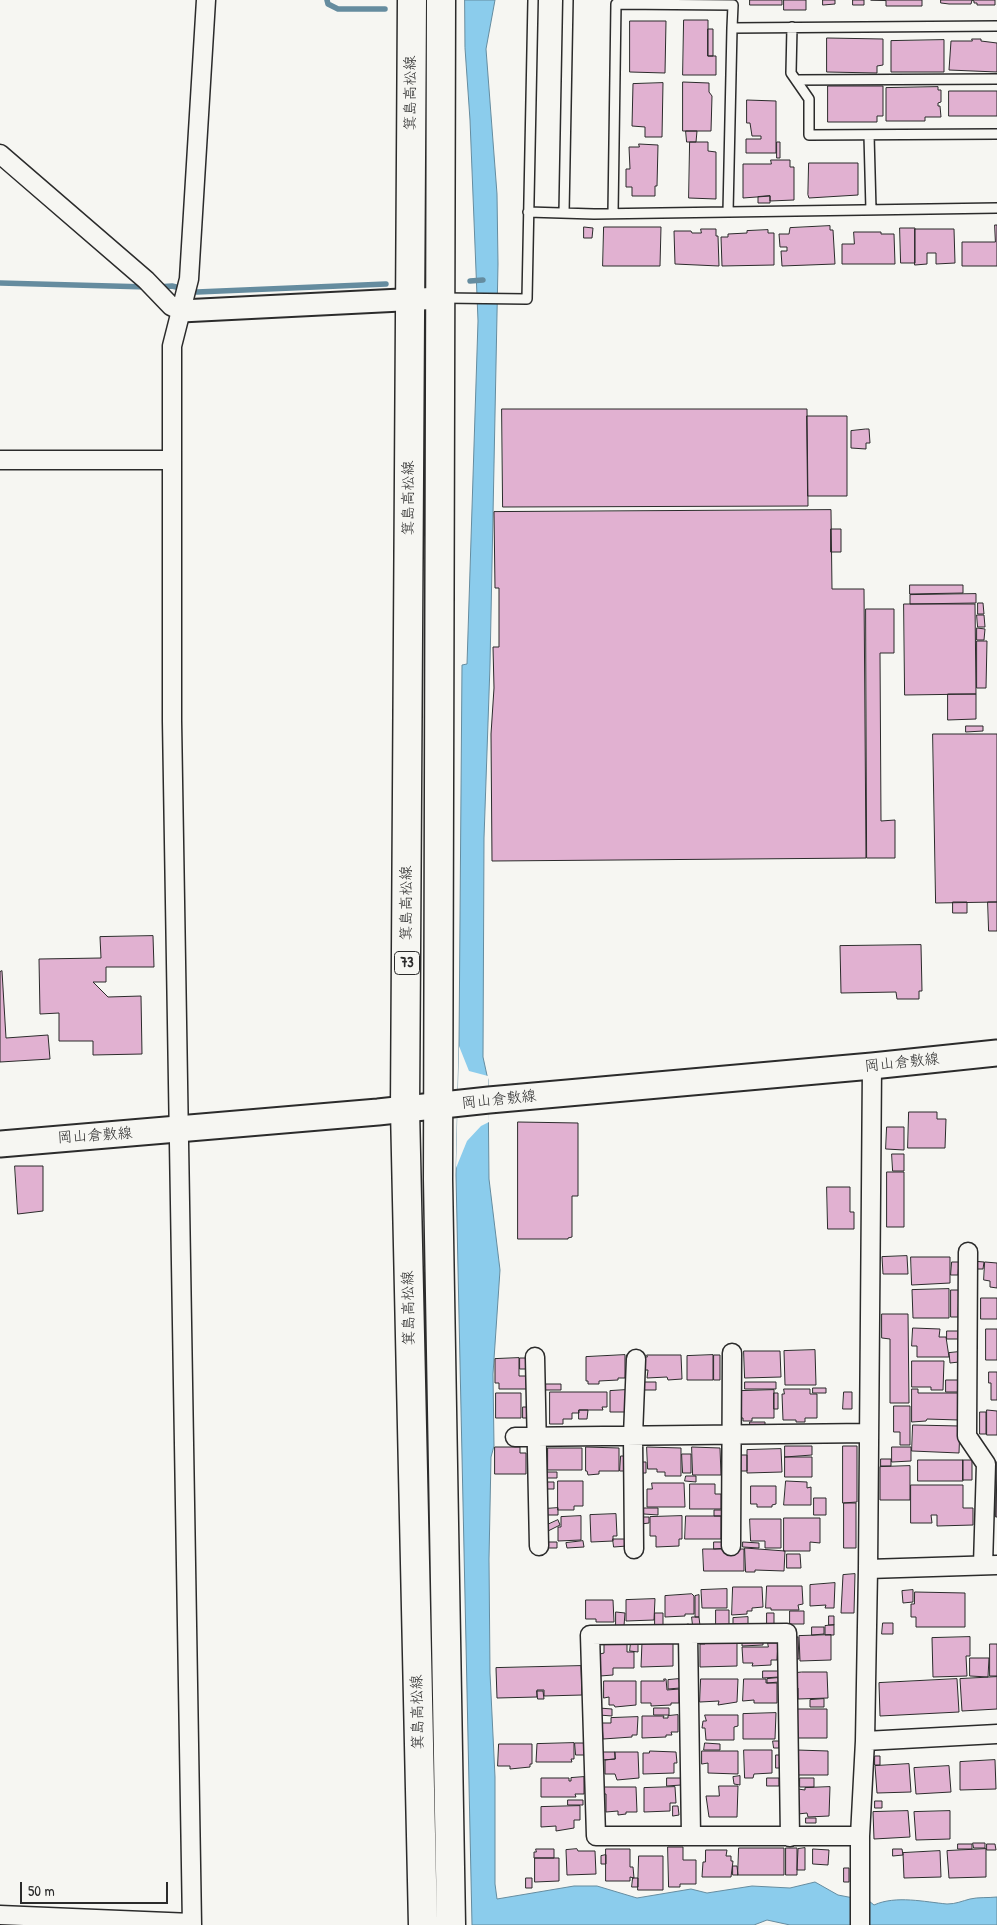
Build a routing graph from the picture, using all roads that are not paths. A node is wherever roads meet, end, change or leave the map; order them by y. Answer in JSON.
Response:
{"nodes":[{"id":1,"x":206,"y":0,"type":"edge"},
{"id":2,"x":412,"y":0,"type":"edge"},
{"id":3,"x":441,"y":0,"type":"edge"},
{"id":4,"x":533,"y":0,"type":"edge"},
{"id":5,"x":568,"y":0,"type":"edge"},
{"id":6,"x":997,"y":26,"type":"edge"},
{"id":7,"x":792,"y":27,"type":"junction"},
{"id":8,"x":732,"y":28,"type":"junction"},
{"id":9,"x":997,"y":79,"type":"edge"},
{"id":10,"x":796,"y":80,"type":"junction"},
{"id":11,"x":997,"y":134,"type":"edge"},
{"id":12,"x":869,"y":135,"type":"junction"},
{"id":13,"x":0,"y":154,"type":"edge"},
{"id":14,"x":997,"y":208,"type":"edge"},
{"id":15,"x":871,"y":210,"type":"junction"},
{"id":16,"x":528,"y":212,"type":"junction"},
{"id":17,"x":728,"y":212,"type":"junction"},
{"id":18,"x":564,"y":213,"type":"junction"},
{"id":19,"x":613,"y":213,"type":"junction"},
{"id":20,"x":440,"y":298,"type":"junction"},
{"id":21,"x":410,"y":299,"type":"junction"},
{"id":22,"x":183,"y":305,"type":"junction"},
{"id":23,"x":0,"y":460,"type":"edge"},
{"id":24,"x":172,"y":460,"type":"junction"},
{"id":25,"x":997,"y":1053,"type":"edge"},
{"id":26,"x":872,"y":1066,"type":"junction"},
{"id":27,"x":448,"y":1104,"type":"junction"},
{"id":28,"x":405,"y":1109,"type":"junction"},
{"id":29,"x":179,"y":1130,"type":"junction"},
{"id":30,"x":0,"y":1144,"type":"edge"},
{"id":31,"x":968,"y":1252,"type":"dead end"},
{"id":32,"x":732,"y":1353,"type":"dead end"},
{"id":33,"x":535,"y":1357,"type":"dead end"},
{"id":34,"x":636,"y":1359,"type":"dead end"},
{"id":35,"x":869,"y":1433,"type":"junction"},
{"id":36,"x":732,"y":1434,"type":"junction"},
{"id":37,"x":537,"y":1436,"type":"junction"},
{"id":38,"x":633,"y":1436,"type":"junction"},
{"id":39,"x":515,"y":1437,"type":"dead end"},
{"id":40,"x":539,"y":1546,"type":"dead end"},
{"id":41,"x":731,"y":1546,"type":"dead end"},
{"id":42,"x":634,"y":1550,"type":"dead end"},
{"id":43,"x":990,"y":1565,"type":"edge"},
{"id":44,"x":868,"y":1569,"type":"junction"},
{"id":45,"x":688,"y":1634,"type":"junction"},
{"id":46,"x":997,"y":1734,"type":"edge"},
{"id":47,"x":865,"y":1741,"type":"junction"},
{"id":48,"x":691,"y":1836,"type":"junction"},
{"id":49,"x":860,"y":1836,"type":"junction"},
{"id":50,"x":790,"y":1837,"type":"junction"},
{"id":51,"x":0,"y":1915,"type":"edge"},
{"id":52,"x":192,"y":1924,"type":"edge"},
{"id":53,"x":423,"y":1925,"type":"edge"},
{"id":54,"x":450,"y":1925,"type":"edge"},
{"id":55,"x":860,"y":1925,"type":"edge"}],
"edges":[{"from":1,"to":22,"type":"street"},
{"from":2,"to":21,"type":"main road","name":"箕島高松線","number":"73"},
{"from":3,"to":20,"type":"main road","name":"箕島高松線","number":"73"},
{"from":4,"to":16,"type":"lane"},
{"from":5,"to":18,"type":"lane"},
{"from":6,"to":7,"type":"lane"},
{"from":7,"to":8,"type":"lane"},
{"from":7,"to":10,"type":"lane"},
{"from":8,"to":17,"type":"lane"},
{"from":8,"to":19,"type":"lane"},
{"from":9,"to":10,"type":"lane"},
{"from":10,"to":12,"type":"lane"},
{"from":11,"to":12,"type":"lane"},
{"from":12,"to":15,"type":"lane"},
{"from":13,"to":22,"type":"street"},
{"from":14,"to":15,"type":"lane"},
{"from":15,"to":17,"type":"lane"},
{"from":16,"to":18,"type":"lane"},
{"from":16,"to":20,"type":"lane"},
{"from":17,"to":19,"type":"lane"},
{"from":18,"to":19,"type":"lane"},
{"from":20,"to":21,"type":"street"},
{"from":20,"to":27,"type":"main road","name":"箕島高松線","number":"73"},
{"from":21,"to":22,"type":"street"},
{"from":21,"to":28,"type":"main road","name":"箕島高松線","number":"73"},
{"from":22,"to":24,"type":"street"},
{"from":23,"to":24,"type":"street"},
{"from":24,"to":29,"type":"street"},
{"from":25,"to":26,"type":"main road","name":"岡山倉敷線"},
{"from":26,"to":27,"type":"main road","name":"岡山倉敷線"},
{"from":26,"to":35,"type":"street"},
{"from":27,"to":28,"type":"main road","name":"岡山倉敷線"},
{"from":27,"to":54,"type":"main road","name":"箕島高松線","number":"73"},
{"from":28,"to":29,"type":"main road","name":"岡山倉敷線"},
{"from":28,"to":53,"type":"main road","name":"箕島高松線","number":"73"},
{"from":29,"to":30,"type":"main road","name":"岡山倉敷線"},
{"from":29,"to":52,"type":"street"},
{"from":31,"to":43,"type":"street"},
{"from":32,"to":36,"type":"street"},
{"from":33,"to":37,"type":"street"},
{"from":34,"to":38,"type":"street"},
{"from":35,"to":36,"type":"street"},
{"from":35,"to":44,"type":"street"},
{"from":36,"to":38,"type":"street"},
{"from":36,"to":41,"type":"street"},
{"from":37,"to":38,"type":"street"},
{"from":37,"to":39,"type":"street"},
{"from":37,"to":40,"type":"street"},
{"from":38,"to":42,"type":"street"},
{"from":43,"to":44,"type":"street"},
{"from":44,"to":47,"type":"street"},
{"from":45,"to":48,"type":"street"},
{"from":45,"to":48,"type":"street"},
{"from":45,"to":50,"type":"street"},
{"from":46,"to":47,"type":"street"},
{"from":47,"to":49,"type":"street"},
{"from":48,"to":50,"type":"street"},
{"from":49,"to":50,"type":"street"},
{"from":49,"to":55,"type":"street"},
{"from":51,"to":52,"type":"street"}]}
